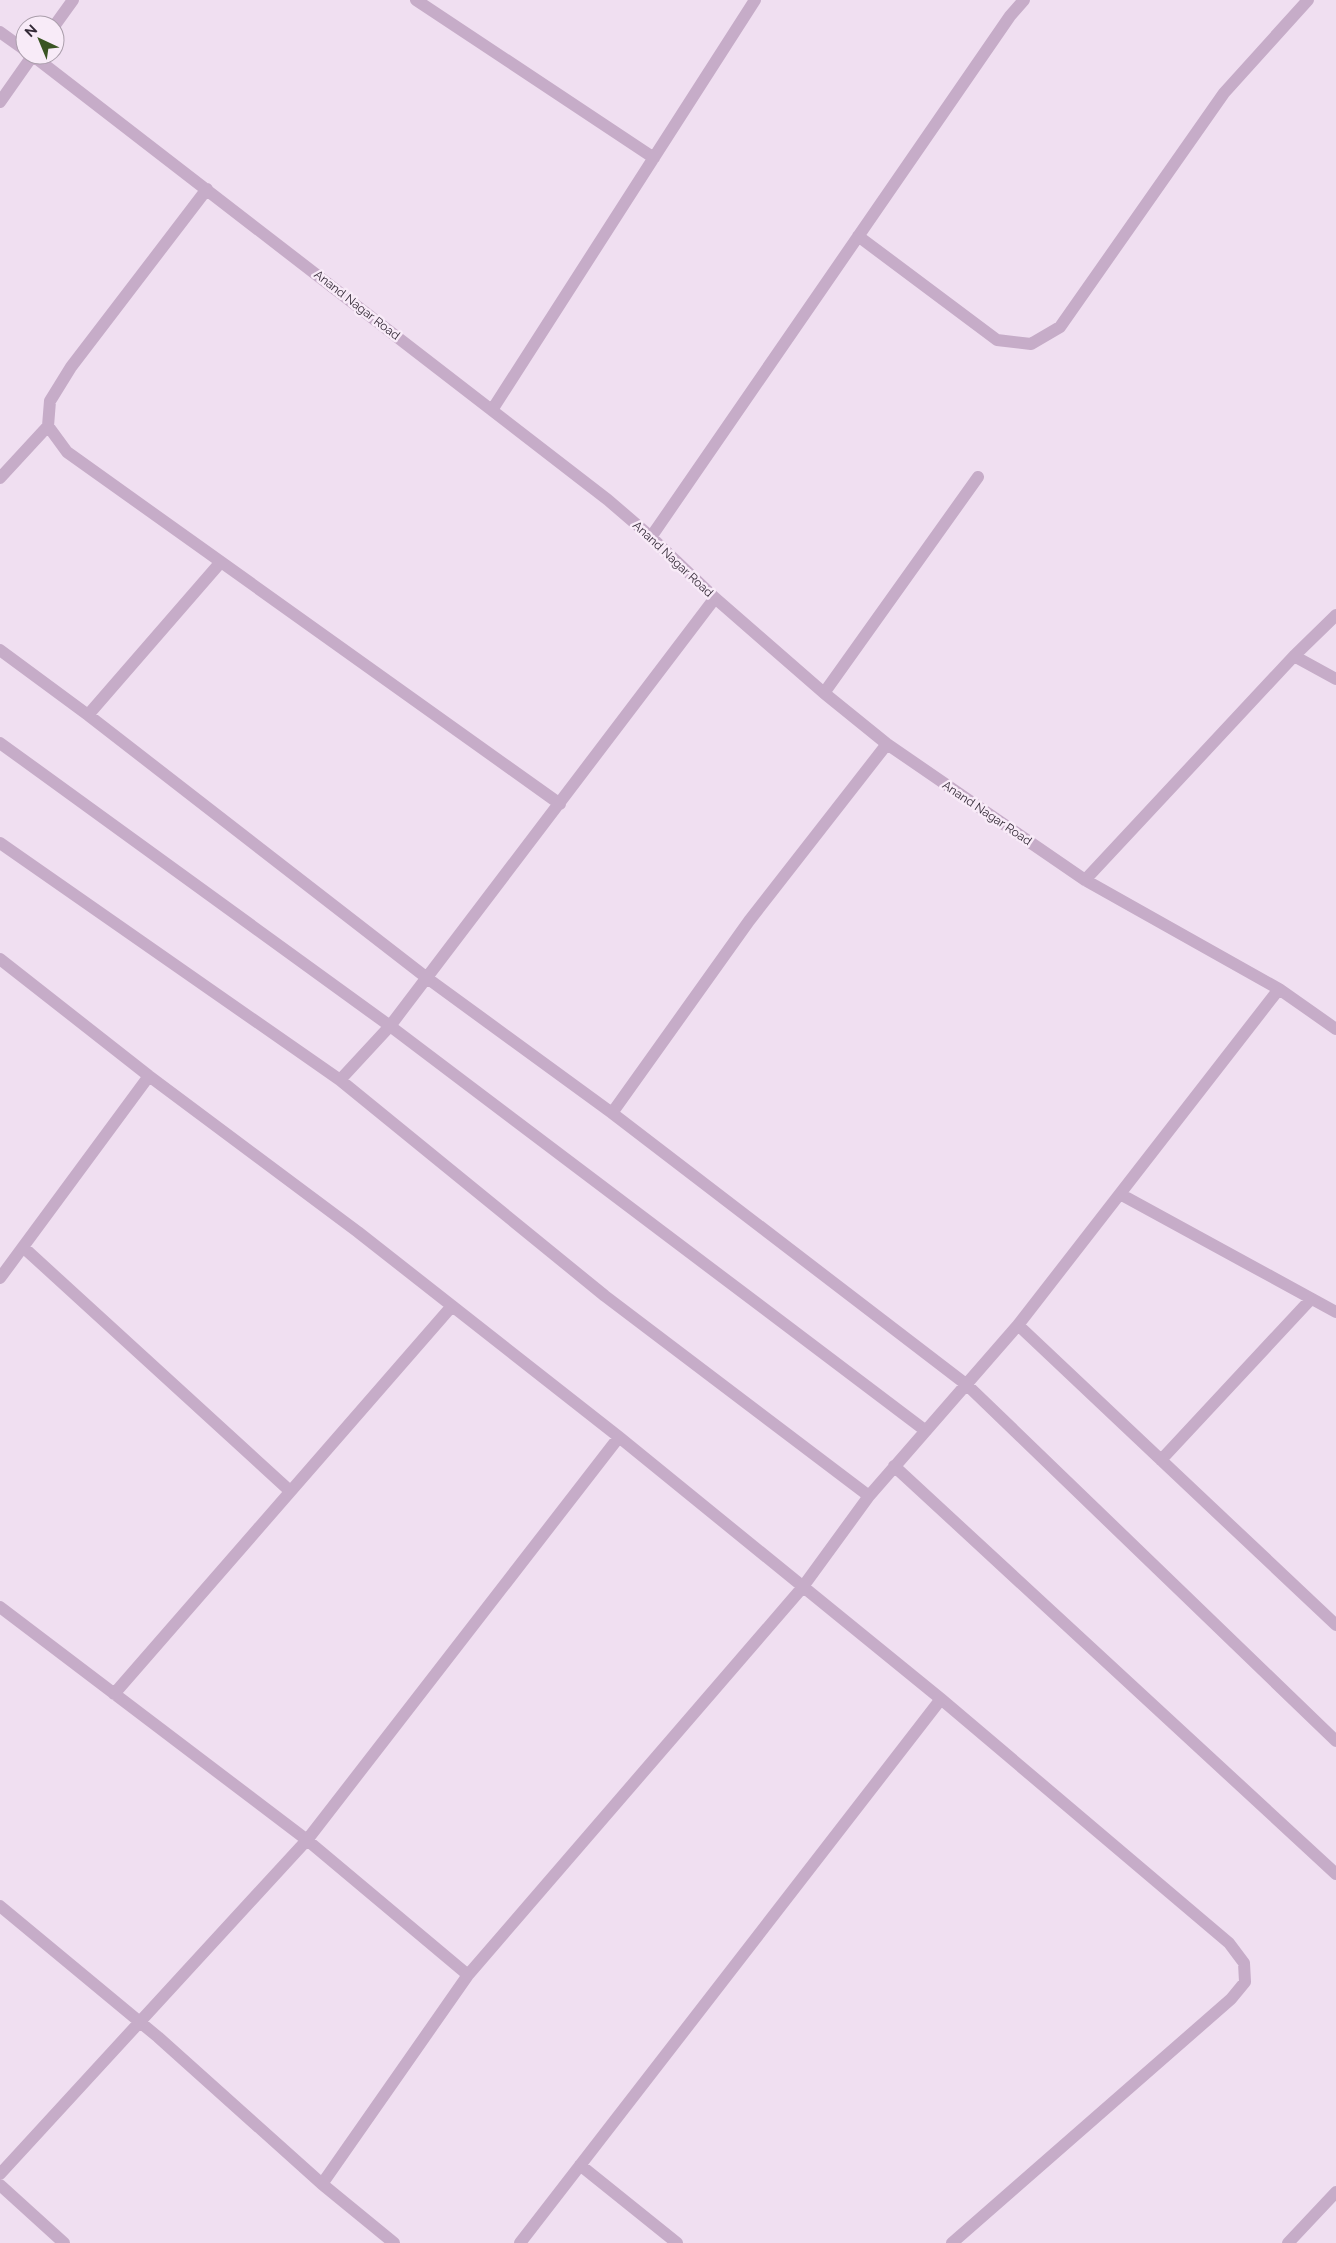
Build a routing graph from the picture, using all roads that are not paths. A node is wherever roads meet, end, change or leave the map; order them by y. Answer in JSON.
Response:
{"nodes":[{"id":1,"x":73,"y":0,"type":"edge"},
{"id":2,"x":416,"y":0,"type":"edge"},
{"id":3,"x":755,"y":0,"type":"edge"},
{"id":4,"x":1024,"y":0,"type":"edge"},
{"id":5,"x":1308,"y":0,"type":"edge"},
{"id":6,"x":62,"y":15,"type":"edge"},
{"id":7,"x":0,"y":32,"type":"edge"},
{"id":8,"x":15,"y":43,"type":"edge"},
{"id":9,"x":24,"y":65,"type":"edge"},
{"id":10,"x":45,"y":65,"type":"edge"},
{"id":11,"x":0,"y":102,"type":"edge"},
{"id":12,"x":654,"y":158,"type":"junction"},
{"id":13,"x":207,"y":189,"type":"junction"},
{"id":14,"x":858,"y":236,"type":"junction"},
{"id":15,"x":492,"y":410,"type":"junction"},
{"id":16,"x":48,"y":426,"type":"junction"},
{"id":17,"x":978,"y":477,"type":"dead end"},
{"id":18,"x":0,"y":478,"type":"edge"},
{"id":19,"x":651,"y":537,"type":"junction"},
{"id":20,"x":220,"y":563,"type":"junction"},
{"id":21,"x":716,"y":598,"type":"junction"},
{"id":22,"x":1336,"y":615,"type":"edge"},
{"id":23,"x":0,"y":650,"type":"edge"},
{"id":24,"x":1294,"y":656,"type":"junction"},
{"id":25,"x":1336,"y":678,"type":"edge"},
{"id":26,"x":824,"y":693,"type":"junction"},
{"id":27,"x":88,"y":715,"type":"junction"},
{"id":28,"x":0,"y":743,"type":"edge"},
{"id":29,"x":887,"y":744,"type":"junction"},
{"id":30,"x":560,"y":804,"type":"junction"},
{"id":31,"x":0,"y":843,"type":"edge"},
{"id":32,"x":1085,"y":880,"type":"junction"},
{"id":33,"x":2,"y":966,"type":"edge"},
{"id":34,"x":428,"y":978,"type":"junction"},
{"id":35,"x":1279,"y":989,"type":"junction"},
{"id":36,"x":390,"y":1026,"type":"junction"},
{"id":37,"x":1336,"y":1029,"type":"edge"},
{"id":38,"x":149,"y":1076,"type":"junction"},
{"id":39,"x":340,"y":1080,"type":"junction"},
{"id":40,"x":612,"y":1113,"type":"junction"},
{"id":41,"x":1120,"y":1194,"type":"junction"},
{"id":42,"x":23,"y":1247,"type":"junction"},
{"id":43,"x":0,"y":1278,"type":"edge"},
{"id":44,"x":1311,"y":1299,"type":"junction"},
{"id":45,"x":452,"y":1306,"type":"junction"},
{"id":46,"x":1336,"y":1312,"type":"edge"},
{"id":47,"x":1018,"y":1325,"type":"junction"},
{"id":48,"x":967,"y":1385,"type":"junction"},
{"id":49,"x":926,"y":1431,"type":"junction"},
{"id":50,"x":620,"y":1437,"type":"junction"},
{"id":51,"x":1161,"y":1460,"type":"junction"},
{"id":52,"x":894,"y":1466,"type":"junction"},
{"id":53,"x":290,"y":1491,"type":"junction"},
{"id":54,"x":869,"y":1496,"type":"junction"},
{"id":55,"x":802,"y":1588,"type":"junction"},
{"id":56,"x":0,"y":1607,"type":"edge"},
{"id":57,"x":1336,"y":1625,"type":"edge"},
{"id":58,"x":114,"y":1694,"type":"junction"},
{"id":59,"x":941,"y":1699,"type":"junction"},
{"id":60,"x":1336,"y":1741,"type":"edge"},
{"id":61,"x":307,"y":1840,"type":"junction"},
{"id":62,"x":1336,"y":1874,"type":"edge"},
{"id":63,"x":0,"y":1906,"type":"edge"},
{"id":64,"x":468,"y":1975,"type":"junction"},
{"id":65,"x":140,"y":2022,"type":"junction"},
{"id":66,"x":580,"y":2165,"type":"junction"},
{"id":67,"x":0,"y":2174,"type":"edge"},
{"id":68,"x":322,"y":2184,"type":"junction"},
{"id":69,"x":0,"y":2185,"type":"edge"},
{"id":70,"x":1336,"y":2192,"type":"edge"},
{"id":71,"x":64,"y":2243,"type":"edge"},
{"id":72,"x":394,"y":2243,"type":"edge"},
{"id":73,"x":520,"y":2243,"type":"edge"},
{"id":74,"x":678,"y":2243,"type":"edge"},
{"id":75,"x":952,"y":2243,"type":"edge"},
{"id":76,"x":1288,"y":2243,"type":"edge"}],
"edges":[{"from":1,"to":6,"type":"street"},
{"from":2,"to":12,"type":"street"},
{"from":3,"to":12,"type":"street"},
{"from":4,"to":14,"type":"street"},
{"from":5,"to":14,"type":"street"},
{"from":7,"to":8,"type":"street","name":"Anand Nagar Road"},
{"from":9,"to":11,"type":"street"},
{"from":10,"to":13,"type":"street","name":"Anand Nagar Road"},
{"from":12,"to":15,"type":"street"},
{"from":13,"to":15,"type":"street","name":"Anand Nagar Road"},
{"from":13,"to":16,"type":"street"},
{"from":14,"to":19,"type":"street"},
{"from":15,"to":19,"type":"street","name":"Anand Nagar Road"},
{"from":16,"to":18,"type":"street"},
{"from":16,"to":20,"type":"street"},
{"from":17,"to":26,"type":"street"},
{"from":19,"to":21,"type":"street","name":"Anand Nagar Road"},
{"from":20,"to":27,"type":"street"},
{"from":20,"to":30,"type":"street"},
{"from":21,"to":26,"type":"street","name":"Anand Nagar Road"},
{"from":21,"to":30,"type":"street"},
{"from":22,"to":24,"type":"street"},
{"from":23,"to":27,"type":"street"},
{"from":24,"to":25,"type":"street"},
{"from":24,"to":32,"type":"street"},
{"from":26,"to":29,"type":"street","name":"Anand Nagar Road"},
{"from":27,"to":34,"type":"street"},
{"from":28,"to":36,"type":"street"},
{"from":29,"to":32,"type":"street","name":"Anand Nagar Road"},
{"from":29,"to":40,"type":"street"},
{"from":30,"to":34,"type":"street"},
{"from":31,"to":39,"type":"street"},
{"from":32,"to":35,"type":"street","name":"Anand Nagar Road"},
{"from":33,"to":38,"type":"street"},
{"from":34,"to":36,"type":"street"},
{"from":34,"to":40,"type":"street"},
{"from":35,"to":37,"type":"street","name":"Anand Nagar Road"},
{"from":35,"to":41,"type":"street"},
{"from":36,"to":39,"type":"street"},
{"from":36,"to":49,"type":"street"},
{"from":38,"to":42,"type":"street"},
{"from":38,"to":45,"type":"street"},
{"from":39,"to":54,"type":"street"},
{"from":40,"to":48,"type":"street"},
{"from":41,"to":44,"type":"street"},
{"from":41,"to":47,"type":"street"},
{"from":42,"to":43,"type":"street"},
{"from":42,"to":53,"type":"street"},
{"from":44,"to":46,"type":"street"},
{"from":44,"to":51,"type":"street"},
{"from":45,"to":50,"type":"street"},
{"from":45,"to":53,"type":"street"},
{"from":47,"to":48,"type":"street"},
{"from":47,"to":51,"type":"street"},
{"from":48,"to":49,"type":"street"},
{"from":48,"to":60,"type":"street"},
{"from":49,"to":52,"type":"street"},
{"from":50,"to":55,"type":"street"},
{"from":50,"to":61,"type":"street"},
{"from":51,"to":57,"type":"street"},
{"from":52,"to":54,"type":"street"},
{"from":52,"to":62,"type":"street"},
{"from":53,"to":58,"type":"street"},
{"from":54,"to":55,"type":"street"},
{"from":55,"to":59,"type":"street"},
{"from":55,"to":64,"type":"street"},
{"from":56,"to":58,"type":"street"},
{"from":58,"to":61,"type":"street"},
{"from":59,"to":66,"type":"street"},
{"from":59,"to":75,"type":"street"},
{"from":61,"to":64,"type":"street"},
{"from":61,"to":65,"type":"street"},
{"from":63,"to":65,"type":"street"},
{"from":64,"to":68,"type":"street"},
{"from":65,"to":67,"type":"street"},
{"from":65,"to":68,"type":"street"},
{"from":66,"to":73,"type":"street"},
{"from":66,"to":74,"type":"street"},
{"from":68,"to":72,"type":"street"},
{"from":69,"to":71,"type":"street"},
{"from":70,"to":76,"type":"street"}]}
